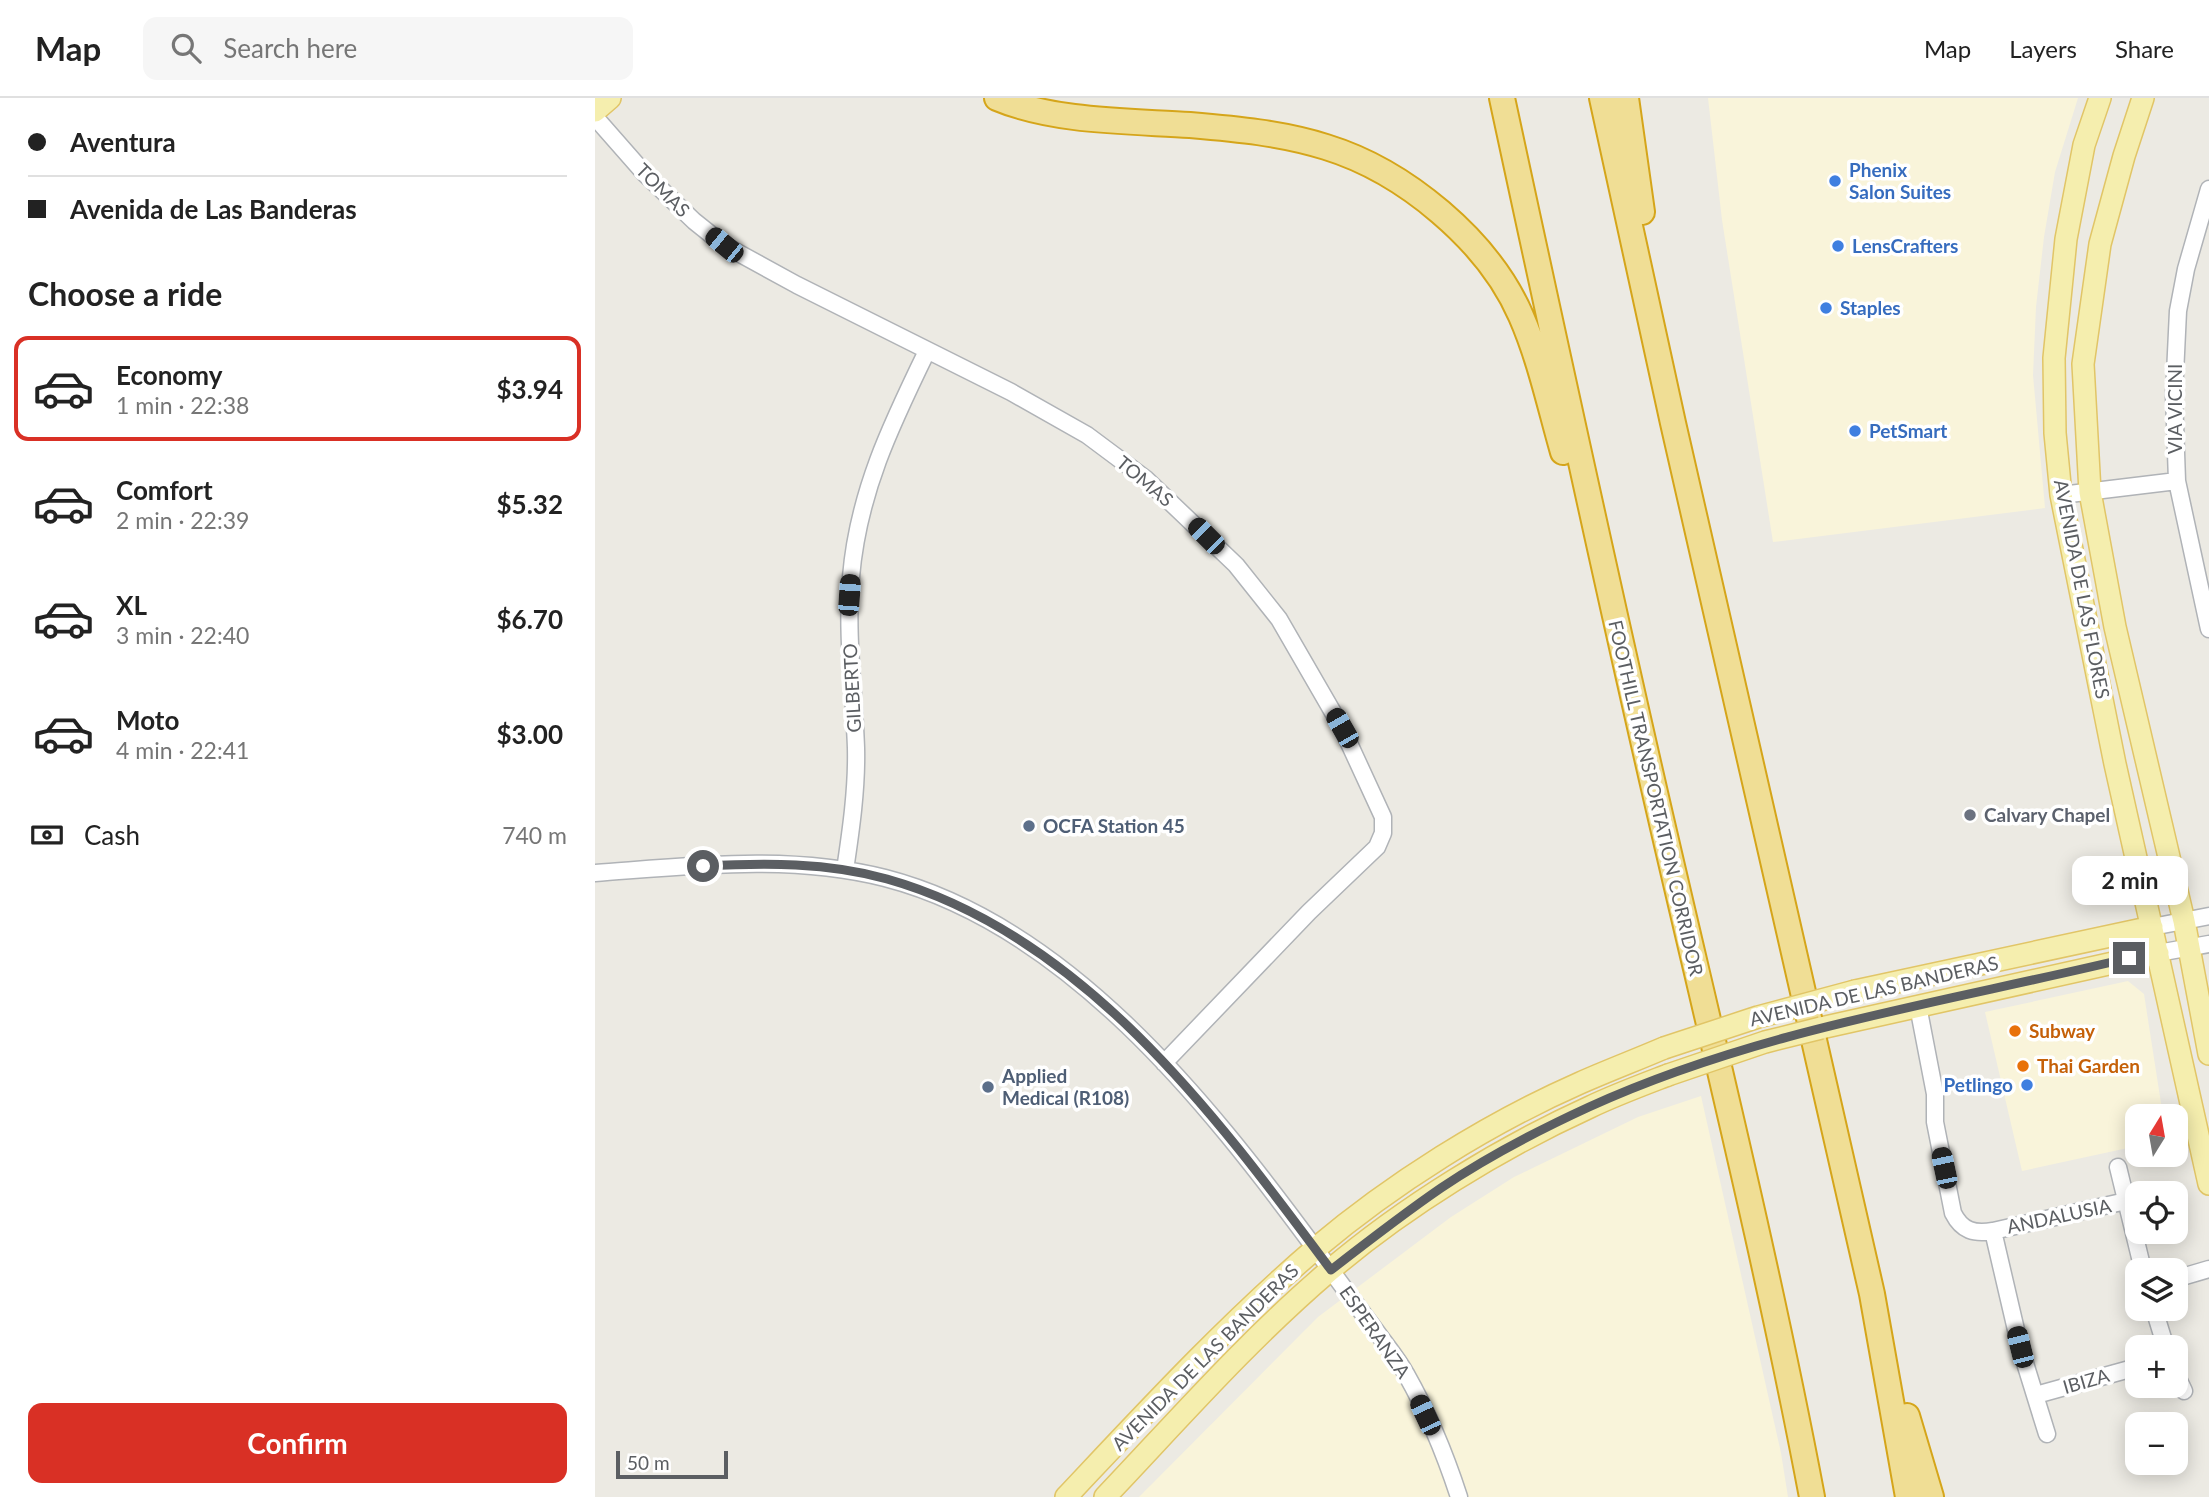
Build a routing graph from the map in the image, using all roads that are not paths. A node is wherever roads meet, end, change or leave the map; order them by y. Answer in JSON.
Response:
{"nodes":[{"id":1,"x":610,"y":98,"type":"edge"},
{"id":2,"x":997,"y":98,"type":"edge"},
{"id":3,"x":1502,"y":98,"type":"edge"},
{"id":4,"x":1602,"y":98,"type":"edge"},
{"id":5,"x":1626,"y":98,"type":"edge"},
{"id":6,"x":2100,"y":98,"type":"edge"},
{"id":7,"x":2143,"y":98,"type":"edge"},
{"id":8,"x":595,"y":111,"type":"edge"},
{"id":9,"x":595,"y":117,"type":"edge"},
{"id":10,"x":2209,"y":189,"type":"edge"},
{"id":11,"x":927,"y":351,"type":"junction"},
{"id":12,"x":1673,"y":423,"type":"junction"},
{"id":13,"x":2177,"y":481,"type":"junction"},
{"id":14,"x":2090,"y":492,"type":"junction"},
{"id":15,"x":2061,"y":495,"type":"junction"},
{"id":16,"x":1596,"y":536,"type":"junction"},
{"id":17,"x":2209,"y":629,"type":"edge"},
{"id":18,"x":845,"y":870,"type":"junction"},
{"id":19,"x":595,"y":873,"type":"edge"},
{"id":20,"x":2209,"y":916,"type":"edge"},
{"id":21,"x":2184,"y":921,"type":"junction"},
{"id":22,"x":2153,"y":927,"type":"junction"},
{"id":23,"x":2199,"y":946,"type":"edge"},
{"id":24,"x":2158,"y":953,"type":"junction"},
{"id":25,"x":1894,"y":984,"type":"junction"},
{"id":26,"x":1908,"y":1009,"type":"junction"},
{"id":27,"x":2209,"y":1054,"type":"edge"},
{"id":28,"x":1164,"y":1063,"type":"junction"},
{"id":29,"x":2118,"y":1167,"type":"dead end"},
{"id":30,"x":2209,"y":1184,"type":"edge"},
{"id":31,"x":2125,"y":1197,"type":"edge"},
{"id":32,"x":2125,"y":1201,"type":"edge"},
{"id":33,"x":1993,"y":1231,"type":"junction"},
{"id":34,"x":1315,"y":1249,"type":"junction"},
{"id":35,"x":2209,"y":1269,"type":"edge"},
{"id":36,"x":1331,"y":1270,"type":"junction"},
{"id":37,"x":2188,"y":1275,"type":"edge"},
{"id":38,"x":1872,"y":1294,"type":"junction"},
{"id":39,"x":2125,"y":1370,"type":"edge"},
{"id":40,"x":2036,"y":1395,"type":"junction"},
{"id":41,"x":2047,"y":1434,"type":"dead end"},
{"id":42,"x":1066,"y":1497,"type":"edge"},
{"id":43,"x":1105,"y":1497,"type":"edge"},
{"id":44,"x":1459,"y":1497,"type":"edge"},
{"id":45,"x":1812,"y":1497,"type":"edge"},
{"id":46,"x":1908,"y":1497,"type":"edge"},
{"id":47,"x":1931,"y":1497,"type":"edge"}],
"edges":[{"from":1,"to":8,"type":"main road"},
{"from":2,"to":16,"type":"highway"},
{"from":3,"to":16,"type":"highway","name":"FOOTHILL TRANSPORTATION CORRIDOR"},
{"from":4,"to":12,"type":"highway"},
{"from":5,"to":12,"type":"highway"},
{"from":6,"to":15,"type":"main road","name":"AVENIDA DE LAS FLORES"},
{"from":7,"to":14,"type":"main road","name":"AVENIDA DE LAS FLORES"},
{"from":9,"to":11,"type":"street","name":"TOMAS"},
{"from":10,"to":13,"type":"street","name":"VIA VICINI"},
{"from":11,"to":18,"type":"street","name":"GILBERTO"},
{"from":11,"to":28,"type":"street","name":"TOMAS"},
{"from":12,"to":38,"type":"highway"},
{"from":13,"to":14,"type":"street"},
{"from":13,"to":17,"type":"street","name":"VIA VICINI"},
{"from":14,"to":15,"type":"street"},
{"from":14,"to":21,"type":"main road","name":"AVENIDA DE LAS FLORES"},
{"from":15,"to":22,"type":"main road","name":"AVENIDA DE LAS FLORES"},
{"from":16,"to":45,"type":"highway","name":"FOOTHILL TRANSPORTATION CORRIDOR"},
{"from":18,"to":19,"type":"street","name":"ESPERANZA"},
{"from":18,"to":28,"type":"street","name":"ESPERANZA"},
{"from":20,"to":21,"type":"street","name":"AVENIDA DE LAS BANDERAS"},
{"from":21,"to":22,"type":"street","name":"AVENIDA DE LAS BANDERAS"},
{"from":21,"to":23,"type":"main road","name":"AVENIDA DE LAS FLORES"},
{"from":22,"to":24,"type":"main road","name":"AVENIDA DE LAS FLORES"},
{"from":22,"to":25,"type":"main road","name":"AVENIDA DE LAS BANDERAS"},
{"from":23,"to":24,"type":"street","name":"AVENIDA DE LAS BANDERAS"},
{"from":23,"to":27,"type":"main road","name":"AVENIDA DE LAS FLORES"},
{"from":24,"to":26,"type":"main road","name":"AVENIDA DE LAS BANDERAS"},
{"from":24,"to":30,"type":"main road","name":"AVENIDA DE LAS FLORES"},
{"from":25,"to":26,"type":"main road"},
{"from":25,"to":34,"type":"main road","name":"AVENIDA DE LAS BANDERAS","bridge":true},
{"from":26,"to":33,"type":"street"},
{"from":26,"to":36,"type":"main road","name":"AVENIDA DE LAS BANDERAS","bridge":true},
{"from":28,"to":34,"type":"street","name":"ESPERANZA"},
{"from":29,"to":31,"type":"street"},
{"from":32,"to":33,"type":"street","name":"ANDALUSIA"},
{"from":33,"to":40,"type":"street"},
{"from":34,"to":36,"type":"street","name":"ESPERANZA"},
{"from":34,"to":42,"type":"main road","name":"AVENIDA DE LAS BANDERAS"},
{"from":35,"to":37,"type":"street"},
{"from":36,"to":43,"type":"main road","name":"AVENIDA DE LAS BANDERAS"},
{"from":36,"to":44,"type":"street","name":"ESPERANZA"},
{"from":38,"to":46,"type":"highway"},
{"from":38,"to":47,"type":"highway"},
{"from":39,"to":40,"type":"street","name":"IBIZA"},
{"from":40,"to":41,"type":"street"}]}
